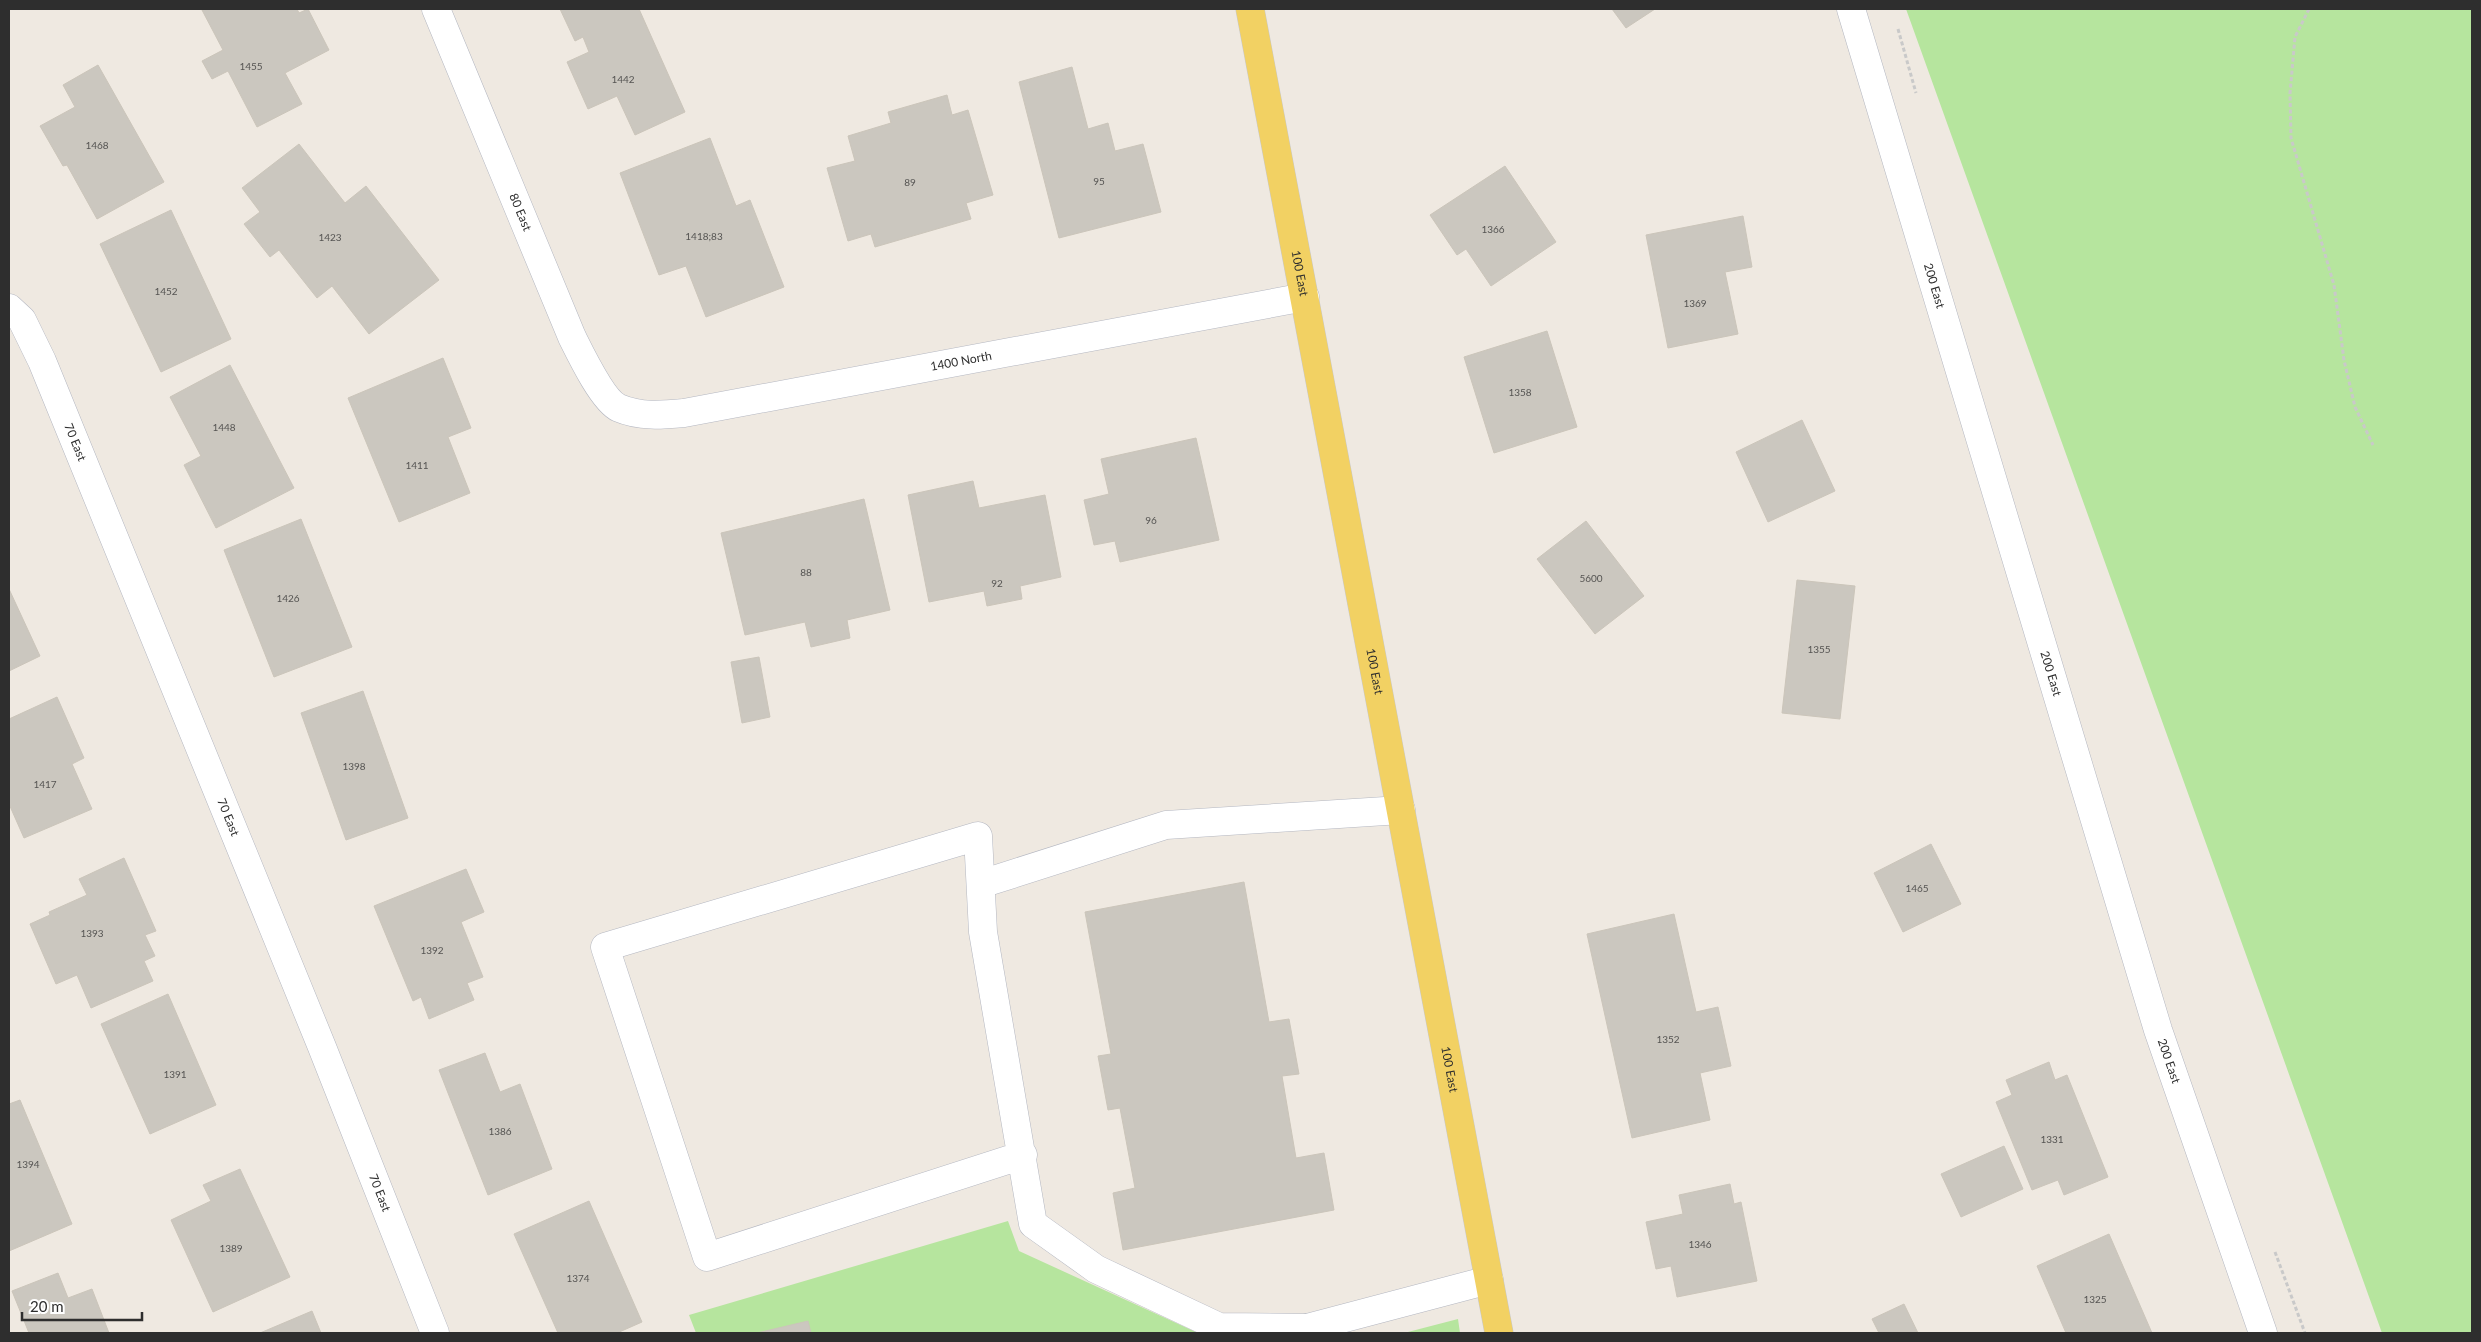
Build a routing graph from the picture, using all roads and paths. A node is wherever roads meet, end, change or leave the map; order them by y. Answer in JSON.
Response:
{"nodes":[{"id":1,"x":436,"y":9,"type":"edge"},
{"id":2,"x":1250,"y":9,"type":"edge"},
{"id":3,"x":1851,"y":9,"type":"edge"},
{"id":4,"x":2309,"y":9,"type":"edge"},
{"id":5,"x":1305,"y":297,"type":"junction"},
{"id":6,"x":9,"y":308,"type":"edge"},
{"id":7,"x":617,"y":407,"type":"joint"},
{"id":8,"x":2373,"y":445,"type":"dead end"},
{"id":9,"x":1401,"y":810,"type":"junction"},
{"id":10,"x":981,"y":884,"type":"junction"},
{"id":11,"x":1022,"y":1155,"type":"junction"},
{"id":12,"x":1489,"y":1280,"type":"junction"},
{"id":13,"x":1307,"y":1330,"type":"edge"},
{"id":14,"x":435,"y":1333,"type":"edge"},
{"id":15,"x":1499,"y":1333,"type":"edge"},
{"id":16,"x":2263,"y":1333,"type":"edge"}],
"edges":[{"from":1,"to":7,"type":"street","name":"80 East"},
{"from":2,"to":5,"type":"main road","name":"100 East"},
{"from":3,"to":16,"type":"street","name":"200 East"},
{"from":4,"to":8,"type":"path"},
{"from":5,"to":7,"type":"street","name":"1400 North"},
{"from":5,"to":9,"type":"main road","name":"100 East"},
{"from":6,"to":14,"type":"street","name":"70 East"},
{"from":9,"to":10,"type":"street"},
{"from":9,"to":12,"type":"main road","name":"100 East"},
{"from":10,"to":11,"type":"street"},
{"from":10,"to":11,"type":"street"},
{"from":11,"to":13,"type":"street"},
{"from":12,"to":13,"type":"street"},
{"from":12,"to":15,"type":"main road","name":"100 East"}]}
